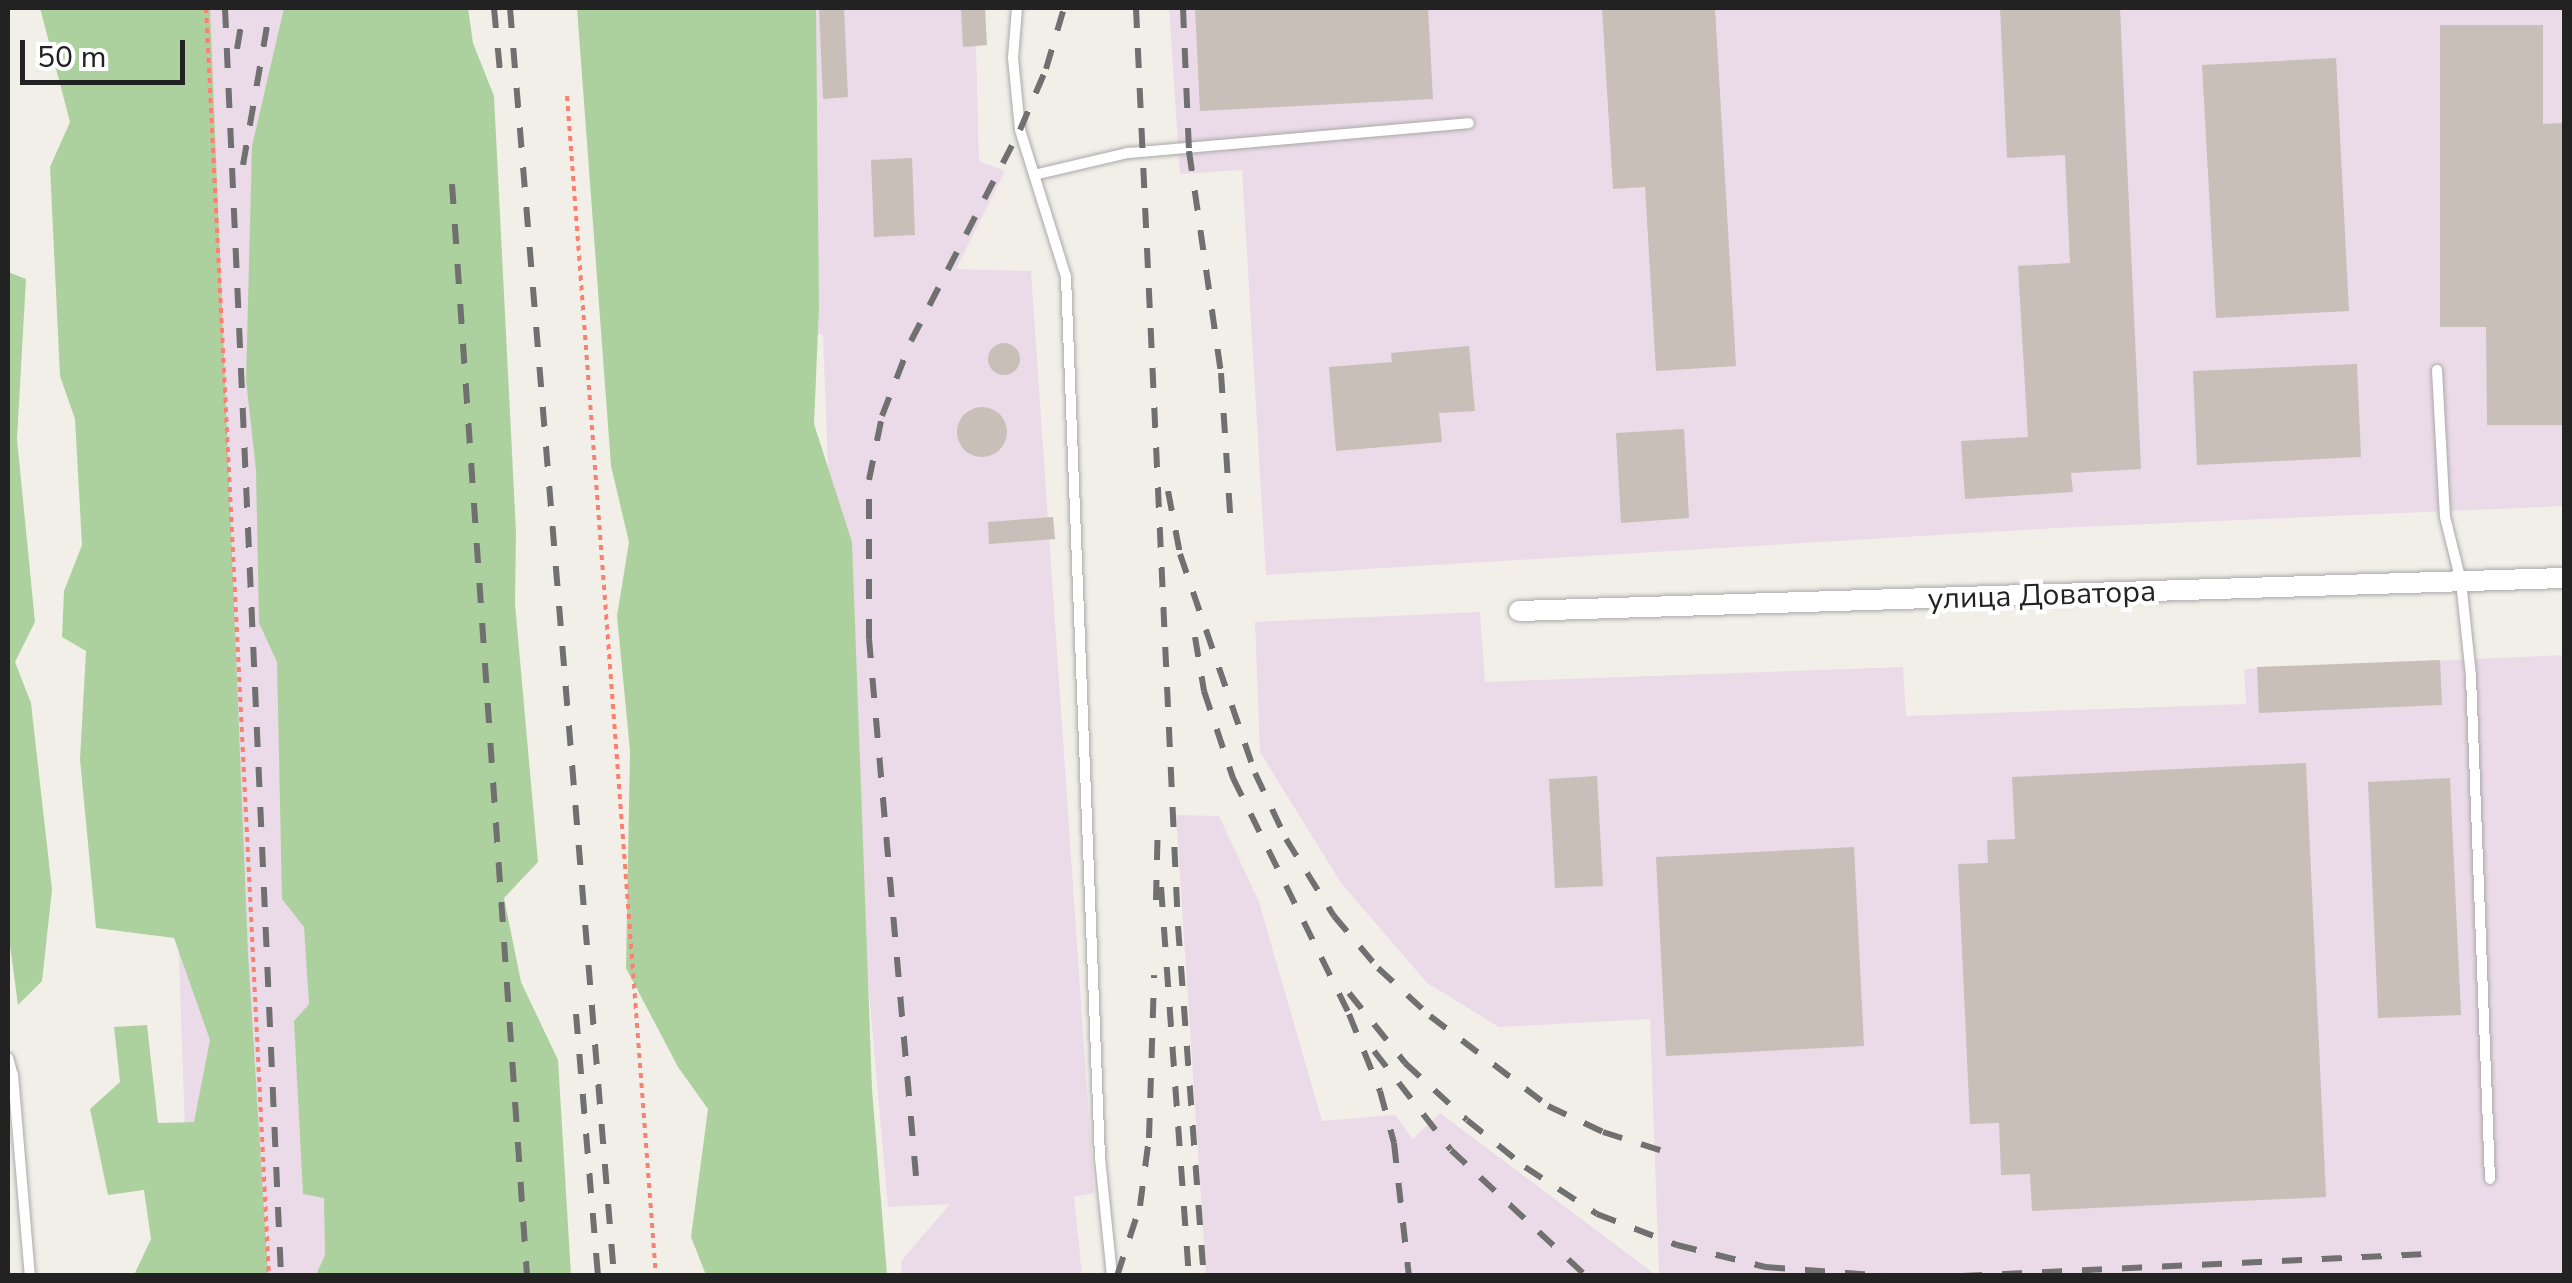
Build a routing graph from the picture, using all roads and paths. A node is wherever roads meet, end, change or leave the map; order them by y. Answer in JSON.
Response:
{"nodes":[{"id":1,"x":206,"y":8,"type":"edge"},
{"id":2,"x":1017,"y":8,"type":"edge"},
{"id":3,"x":567,"y":96,"type":"dead end"},
{"id":4,"x":1469,"y":123,"type":"dead end"},
{"id":5,"x":1034,"y":175,"type":"junction"},
{"id":6,"x":2437,"y":370,"type":"dead end"},
{"id":7,"x":2564,"y":578,"type":"edge"},
{"id":8,"x":2461,"y":581,"type":"junction"},
{"id":9,"x":1519,"y":611,"type":"dead end"},
{"id":10,"x":8,"y":1058,"type":"edge"},
{"id":11,"x":2490,"y":1179,"type":"dead end"},
{"id":12,"x":30,"y":1276,"type":"edge"},
{"id":13,"x":269,"y":1276,"type":"edge"},
{"id":14,"x":656,"y":1276,"type":"edge"},
{"id":15,"x":1112,"y":1276,"type":"edge"}],
"edges":[{"from":1,"to":13,"type":"path"},
{"from":2,"to":5,"type":"lane"},
{"from":3,"to":14,"type":"path"},
{"from":4,"to":5,"type":"lane"},
{"from":5,"to":15,"type":"lane"},
{"from":6,"to":8,"type":"lane"},
{"from":7,"to":8,"type":"street","name":"улица Доватора"},
{"from":8,"to":9,"type":"street","name":"улица Доватора"},
{"from":8,"to":11,"type":"lane"},
{"from":10,"to":12,"type":"lane"}]}
